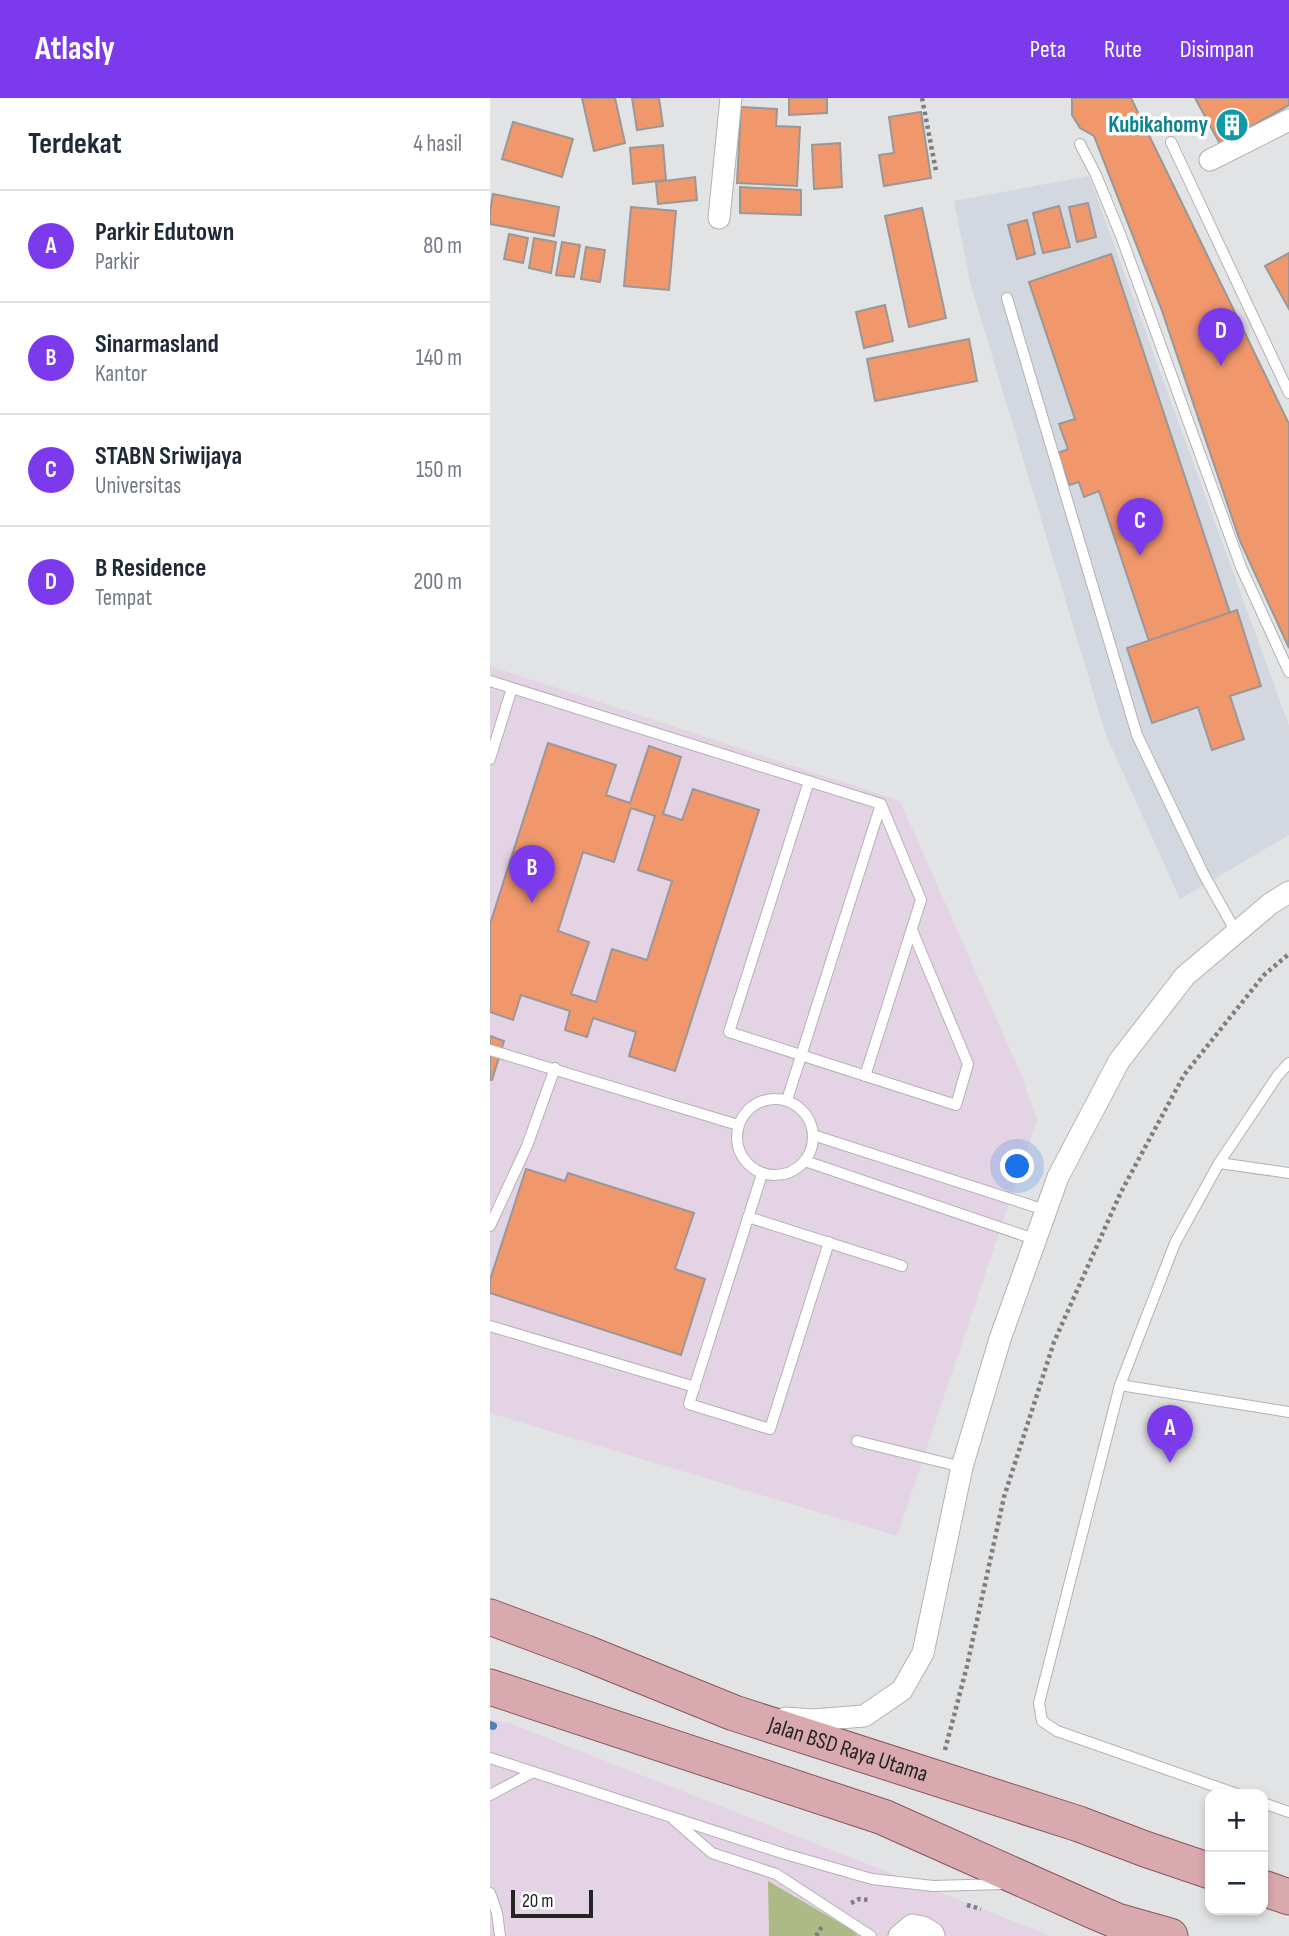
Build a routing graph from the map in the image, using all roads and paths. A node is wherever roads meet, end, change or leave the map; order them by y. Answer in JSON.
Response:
{"nodes":[{"id":1,"x":731,"y":98,"type":"edge"},
{"id":2,"x":922,"y":98,"type":"edge"},
{"id":3,"x":1289,"y":120,"type":"edge"},
{"id":4,"x":1171,"y":142,"type":"dead end"},
{"id":5,"x":1080,"y":144,"type":"dead end"},
{"id":6,"x":1210,"y":160,"type":"dead end"},
{"id":7,"x":936,"y":171,"type":"dead end"},
{"id":8,"x":719,"y":218,"type":"dead end"},
{"id":9,"x":1007,"y":298,"type":"dead end"},
{"id":10,"x":1289,"y":393,"type":"edge"},
{"id":11,"x":1289,"y":672,"type":"edge"},
{"id":12,"x":490,"y":681,"type":"edge"},
{"id":13,"x":512,"y":688,"type":"junction"},
{"id":14,"x":490,"y":759,"type":"edge"},
{"id":15,"x":809,"y":781,"type":"junction"},
{"id":16,"x":881,"y":804,"type":"junction"},
{"id":17,"x":1289,"y":892,"type":"edge"},
{"id":18,"x":912,"y":930,"type":"junction"},
{"id":19,"x":1236,"y":932,"type":"junction"},
{"id":20,"x":1289,"y":954,"type":"edge"},
{"id":21,"x":490,"y":1050,"type":"edge"},
{"id":22,"x":801,"y":1055,"type":"junction"},
{"id":23,"x":1289,"y":1063,"type":"edge"},
{"id":24,"x":555,"y":1068,"type":"junction"},
{"id":25,"x":865,"y":1076,"type":"junction"},
{"id":26,"x":786,"y":1100,"type":"junction"},
{"id":27,"x":738,"y":1125,"type":"junction"},
{"id":28,"x":813,"y":1135,"type":"junction"},
{"id":29,"x":805,"y":1161,"type":"junction"},
{"id":30,"x":1219,"y":1163,"type":"junction"},
{"id":31,"x":1289,"y":1173,"type":"edge"},
{"id":32,"x":762,"y":1174,"type":"junction"},
{"id":33,"x":1045,"y":1210,"type":"junction"},
{"id":34,"x":748,"y":1217,"type":"junction"},
{"id":35,"x":490,"y":1226,"type":"edge"},
{"id":36,"x":1034,"y":1239,"type":"junction"},
{"id":37,"x":828,"y":1242,"type":"junction"},
{"id":38,"x":902,"y":1266,"type":"dead end"},
{"id":39,"x":490,"y":1326,"type":"edge"},
{"id":40,"x":1120,"y":1385,"type":"junction"},
{"id":41,"x":695,"y":1387,"type":"junction"},
{"id":42,"x":1289,"y":1412,"type":"edge"},
{"id":43,"x":857,"y":1441,"type":"dead end"},
{"id":44,"x":962,"y":1467,"type":"junction"},
{"id":45,"x":490,"y":1617,"type":"edge"},
{"id":46,"x":490,"y":1688,"type":"edge"},
{"id":47,"x":734,"y":1713,"type":"junction"},
{"id":48,"x":490,"y":1758,"type":"edge"},
{"id":49,"x":533,"y":1772,"type":"junction"},
{"id":50,"x":937,"y":1780,"type":"junction"},
{"id":51,"x":1223,"y":1789,"type":"edge"},
{"id":52,"x":490,"y":1795,"type":"edge"},
{"id":53,"x":1268,"y":1805,"type":"edge"},
{"id":54,"x":1289,"y":1812,"type":"edge"},
{"id":55,"x":669,"y":1816,"type":"junction"},
{"id":56,"x":1205,"y":1869,"type":"edge"},
{"id":57,"x":1031,"y":1883,"type":"junction"},
{"id":58,"x":1268,"y":1890,"type":"edge"},
{"id":59,"x":490,"y":1893,"type":"edge"},
{"id":60,"x":1289,"y":1897,"type":"edge"},
{"id":61,"x":500,"y":1936,"type":"edge"},
{"id":62,"x":872,"y":1936,"type":"edge"},
{"id":63,"x":899,"y":1936,"type":"edge"},
{"id":64,"x":934,"y":1936,"type":"edge"},
{"id":65,"x":1170,"y":1936,"type":"edge"}],
"edges":[{"from":1,"to":8,"type":"street"},
{"from":2,"to":7,"type":"path"},
{"from":3,"to":6,"type":"street"},
{"from":4,"to":10,"type":"lane"},
{"from":5,"to":11,"type":"lane"},
{"from":9,"to":19,"type":"lane"},
{"from":12,"to":13,"type":"lane"},
{"from":13,"to":14,"type":"lane"},
{"from":13,"to":15,"type":"lane"},
{"from":15,"to":16,"type":"lane"},
{"from":15,"to":22,"type":"lane"},
{"from":16,"to":18,"type":"lane"},
{"from":16,"to":22,"type":"lane"},
{"from":17,"to":19,"type":"street"},
{"from":18,"to":25,"type":"lane"},
{"from":18,"to":25,"type":"lane"},
{"from":19,"to":33,"type":"street"},
{"from":20,"to":50,"type":"path"},
{"from":21,"to":24,"type":"lane"},
{"from":22,"to":25,"type":"lane"},
{"from":22,"to":26,"type":"lane"},
{"from":23,"to":30,"type":"lane"},
{"from":24,"to":27,"type":"lane"},
{"from":24,"to":35,"type":"lane"},
{"from":26,"to":27,"type":"lane"},
{"from":26,"to":28,"type":"lane"},
{"from":27,"to":32,"type":"lane"},
{"from":28,"to":29,"type":"lane"},
{"from":28,"to":33,"type":"lane"},
{"from":29,"to":32,"type":"lane"},
{"from":29,"to":36,"type":"lane"},
{"from":30,"to":31,"type":"lane"},
{"from":30,"to":40,"type":"lane"},
{"from":32,"to":34,"type":"lane"},
{"from":33,"to":36,"type":"street"},
{"from":34,"to":37,"type":"lane"},
{"from":34,"to":41,"type":"lane"},
{"from":36,"to":44,"type":"street"},
{"from":37,"to":38,"type":"lane"},
{"from":37,"to":41,"type":"lane"},
{"from":39,"to":41,"type":"lane"},
{"from":40,"to":42,"type":"lane"},
{"from":40,"to":51,"type":"lane"},
{"from":43,"to":44,"type":"lane"},
{"from":44,"to":47,"type":"street"},
{"from":45,"to":47,"type":"main road","name":"Jalan BSD Raya Utama"},
{"from":46,"to":57,"type":"main road"},
{"from":47,"to":50,"type":"main road","name":"Jalan BSD Raya Utama"},
{"from":48,"to":49,"type":"lane"},
{"from":49,"to":52,"type":"lane"},
{"from":49,"to":55,"type":"lane"},
{"from":50,"to":56,"type":"main road","name":"Jalan BSD Raya Utama"},
{"from":53,"to":54,"type":"lane"},
{"from":55,"to":57,"type":"lane"},
{"from":55,"to":62,"type":"lane"},
{"from":57,"to":65,"type":"main road"},
{"from":58,"to":60,"type":"main road"},
{"from":59,"to":61,"type":"lane"},
{"from":63,"to":64,"type":"street"}]}
